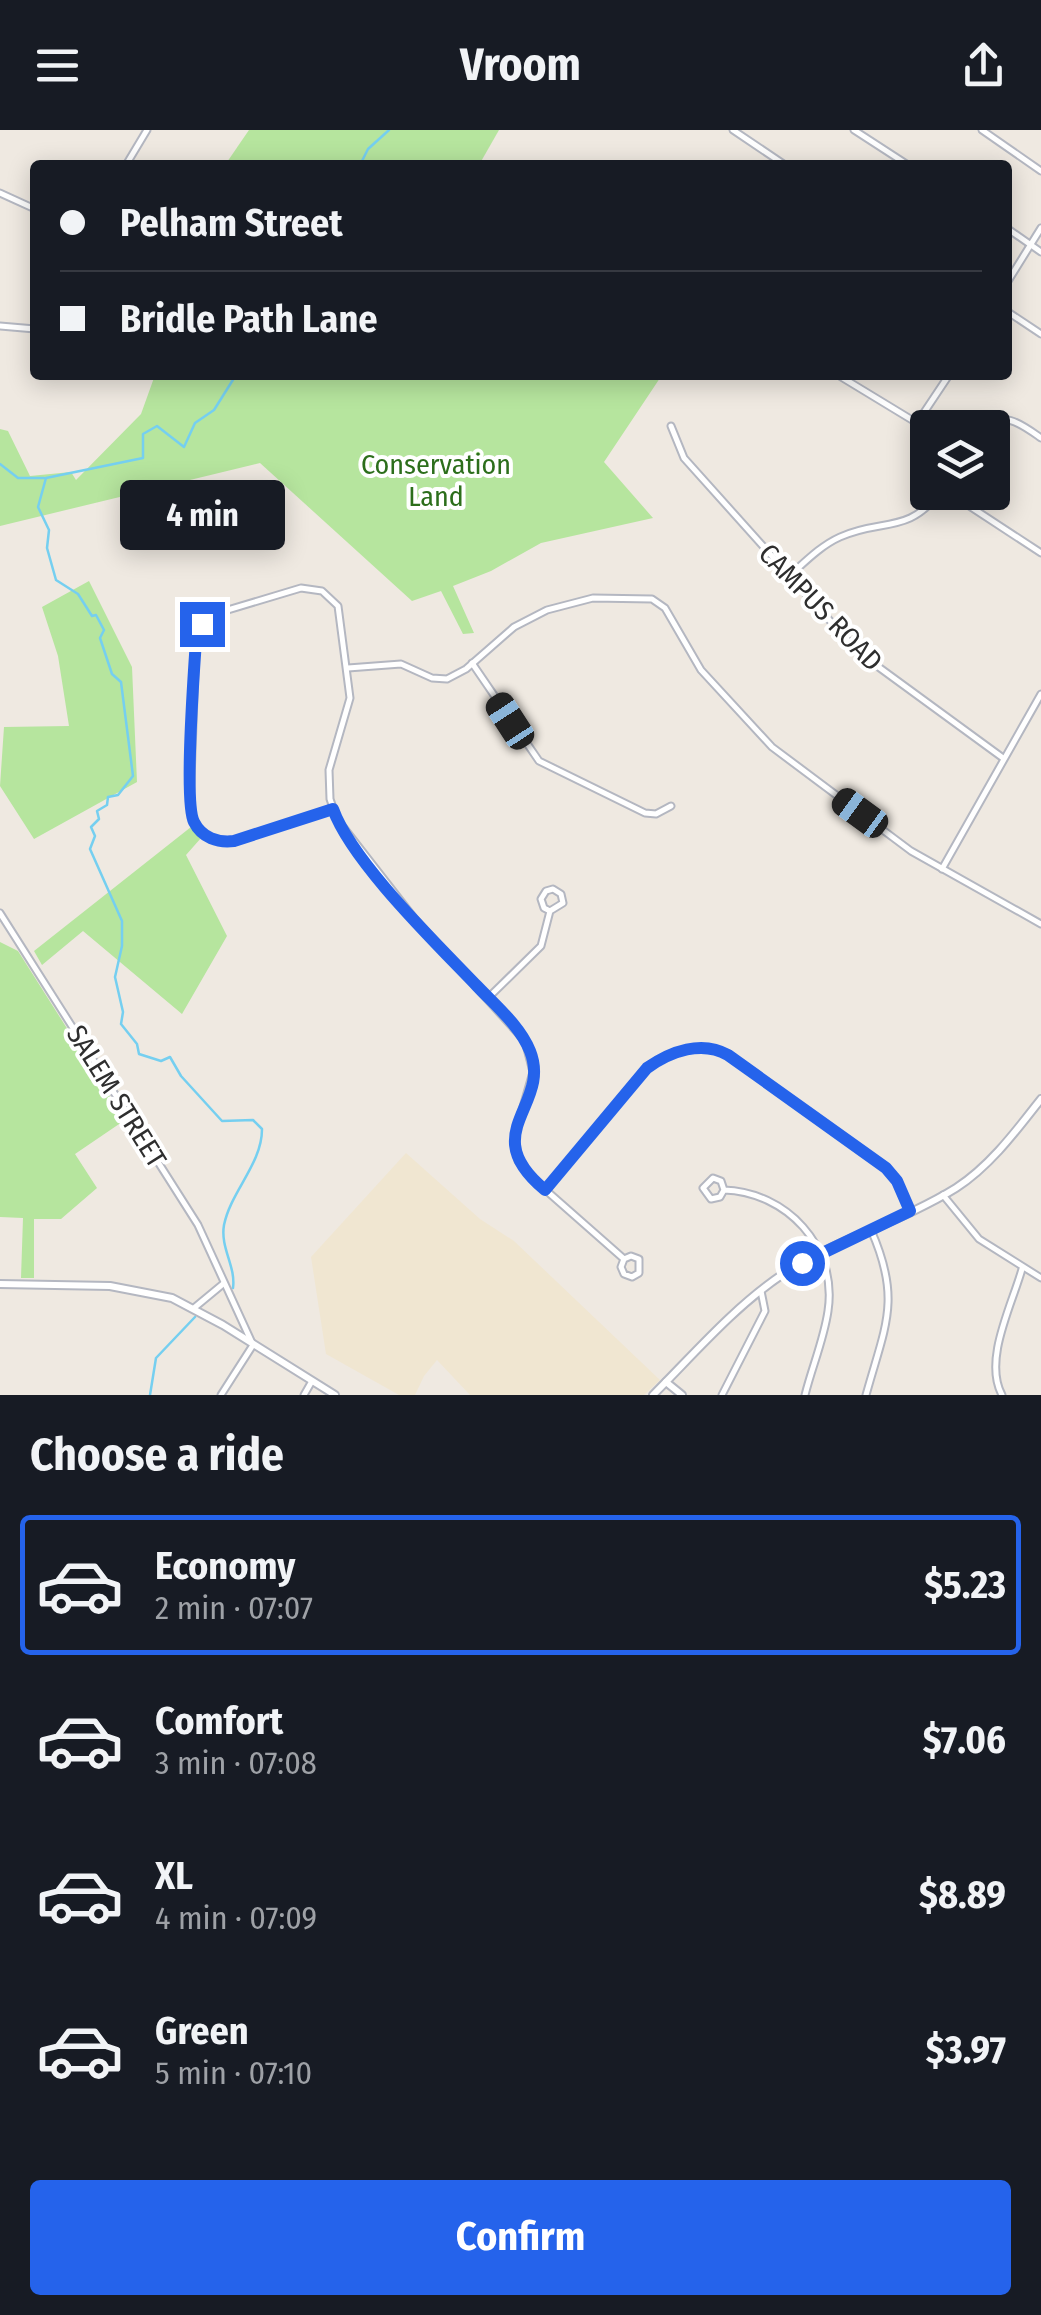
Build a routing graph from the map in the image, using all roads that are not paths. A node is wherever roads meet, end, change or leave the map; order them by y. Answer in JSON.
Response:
{"nodes":[{"id":1,"x":147,"y":130,"type":"edge"},
{"id":2,"x":733,"y":130,"type":"edge"},
{"id":3,"x":854,"y":130,"type":"edge"},
{"id":4,"x":982,"y":130,"type":"edge"},
{"id":5,"x":129,"y":160,"type":"edge"},
{"id":6,"x":778,"y":160,"type":"edge"},
{"id":7,"x":900,"y":160,"type":"edge"},
{"id":8,"x":1041,"y":171,"type":"edge"},
{"id":9,"x":0,"y":194,"type":"edge"},
{"id":10,"x":30,"y":207,"type":"edge"},
{"id":11,"x":1041,"y":228,"type":"edge"},
{"id":12,"x":1012,"y":233,"type":"edge"},
{"id":13,"x":1030,"y":246,"type":"junction"},
{"id":14,"x":1041,"y":252,"type":"edge"},
{"id":15,"x":1012,"y":275,"type":"edge"},
{"id":16,"x":1012,"y":315,"type":"edge"},
{"id":17,"x":0,"y":326,"type":"edge"},
{"id":18,"x":30,"y":329,"type":"edge"},
{"id":19,"x":1041,"y":334,"type":"edge"},
{"id":20,"x":846,"y":380,"type":"edge"},
{"id":21,"x":946,"y":380,"type":"edge"},
{"id":22,"x":1010,"y":420,"type":"edge"},
{"id":23,"x":671,"y":426,"type":"dead end"},
{"id":24,"x":1041,"y":438,"type":"edge"},
{"id":25,"x":921,"y":510,"type":"edge"},
{"id":26,"x":975,"y":510,"type":"edge"},
{"id":27,"x":1041,"y":553,"type":"edge"},
{"id":28,"x":788,"y":577,"type":"junction"},
{"id":29,"x":472,"y":663,"type":"junction"},
{"id":30,"x":348,"y":668,"type":"junction"},
{"id":31,"x":1041,"y":694,"type":"edge"},
{"id":32,"x":1004,"y":758,"type":"junction"},
{"id":33,"x":671,"y":806,"type":"dead end"},
{"id":34,"x":333,"y":809,"type":"junction"},
{"id":35,"x":942,"y":869,"type":"junction"},
{"id":36,"x":550,"y":911,"type":"junction"},
{"id":37,"x":0,"y":913,"type":"edge"},
{"id":38,"x":1041,"y":924,"type":"edge"},
{"id":39,"x":488,"y":998,"type":"junction"},
{"id":40,"x":1041,"y":1099,"type":"edge"},
{"id":41,"x":545,"y":1190,"type":"junction"},
{"id":42,"x":724,"y":1190,"type":"junction"},
{"id":43,"x":943,"y":1195,"type":"junction"},
{"id":44,"x":910,"y":1211,"type":"junction"},
{"id":45,"x":870,"y":1230,"type":"junction"},
{"id":46,"x":818,"y":1254,"type":"junction"},
{"id":47,"x":624,"y":1259,"type":"junction"},
{"id":48,"x":1022,"y":1269,"type":"junction"},
{"id":49,"x":1041,"y":1278,"type":"edge"},
{"id":50,"x":0,"y":1284,"type":"edge"},
{"id":51,"x":223,"y":1284,"type":"junction"},
{"id":52,"x":760,"y":1291,"type":"junction"},
{"id":53,"x":194,"y":1308,"type":"junction"},
{"id":54,"x":252,"y":1345,"type":"junction"},
{"id":55,"x":312,"y":1381,"type":"junction"},
{"id":56,"x":666,"y":1382,"type":"junction"},
{"id":57,"x":221,"y":1395,"type":"edge"},
{"id":58,"x":304,"y":1395,"type":"edge"},
{"id":59,"x":334,"y":1395,"type":"edge"},
{"id":60,"x":653,"y":1395,"type":"edge"},
{"id":61,"x":682,"y":1395,"type":"edge"},
{"id":62,"x":722,"y":1395,"type":"edge"},
{"id":63,"x":805,"y":1395,"type":"edge"},
{"id":64,"x":866,"y":1395,"type":"edge"},
{"id":65,"x":1002,"y":1395,"type":"edge"}],
"edges":[{"from":1,"to":5,"type":"street"},
{"from":2,"to":6,"type":"street"},
{"from":3,"to":7,"type":"street"},
{"from":4,"to":8,"type":"street"},
{"from":9,"to":10,"type":"street"},
{"from":11,"to":13,"type":"street"},
{"from":12,"to":13,"type":"street"},
{"from":13,"to":14,"type":"street"},
{"from":13,"to":15,"type":"street"},
{"from":16,"to":19,"type":"street"},
{"from":17,"to":18,"type":"street"},
{"from":20,"to":21,"type":"street"},
{"from":22,"to":24,"type":"street"},
{"from":23,"to":28,"type":"street","name":"CAMPUS ROAD"},
{"from":25,"to":28,"type":"street"},
{"from":26,"to":27,"type":"street"},
{"from":28,"to":32,"type":"street","name":"CAMPUS ROAD"},
{"from":29,"to":30,"type":"street"},
{"from":29,"to":33,"type":"street"},
{"from":29,"to":35,"type":"street"},
{"from":30,"to":34,"type":"street"},
{"from":30,"to":34,"type":"street"},
{"from":31,"to":32,"type":"street"},
{"from":32,"to":35,"type":"street"},
{"from":34,"to":39,"type":"street"},
{"from":35,"to":38,"type":"street"},
{"from":36,"to":36,"type":"street"},
{"from":36,"to":39,"type":"street"},
{"from":37,"to":51,"type":"street","name":"SALEM STREET"},
{"from":39,"to":41,"type":"street"},
{"from":40,"to":43,"type":"street"},
{"from":41,"to":44,"type":"street"},
{"from":41,"to":47,"type":"street"},
{"from":42,"to":42,"type":"street"},
{"from":42,"to":46,"type":"street"},
{"from":43,"to":44,"type":"street"},
{"from":43,"to":48,"type":"street"},
{"from":44,"to":45,"type":"street"},
{"from":45,"to":46,"type":"street"},
{"from":45,"to":64,"type":"street"},
{"from":46,"to":52,"type":"street"},
{"from":46,"to":63,"type":"street"},
{"from":47,"to":47,"type":"street"},
{"from":48,"to":49,"type":"street"},
{"from":48,"to":65,"type":"street"},
{"from":50,"to":53,"type":"street"},
{"from":51,"to":53,"type":"street"},
{"from":51,"to":54,"type":"street","name":"SALEM STREET"},
{"from":52,"to":56,"type":"street"},
{"from":52,"to":62,"type":"street"},
{"from":53,"to":54,"type":"street"},
{"from":54,"to":55,"type":"street"},
{"from":54,"to":57,"type":"street"},
{"from":55,"to":58,"type":"street"},
{"from":55,"to":59,"type":"street"},
{"from":56,"to":60,"type":"street"},
{"from":56,"to":61,"type":"street"}]}
